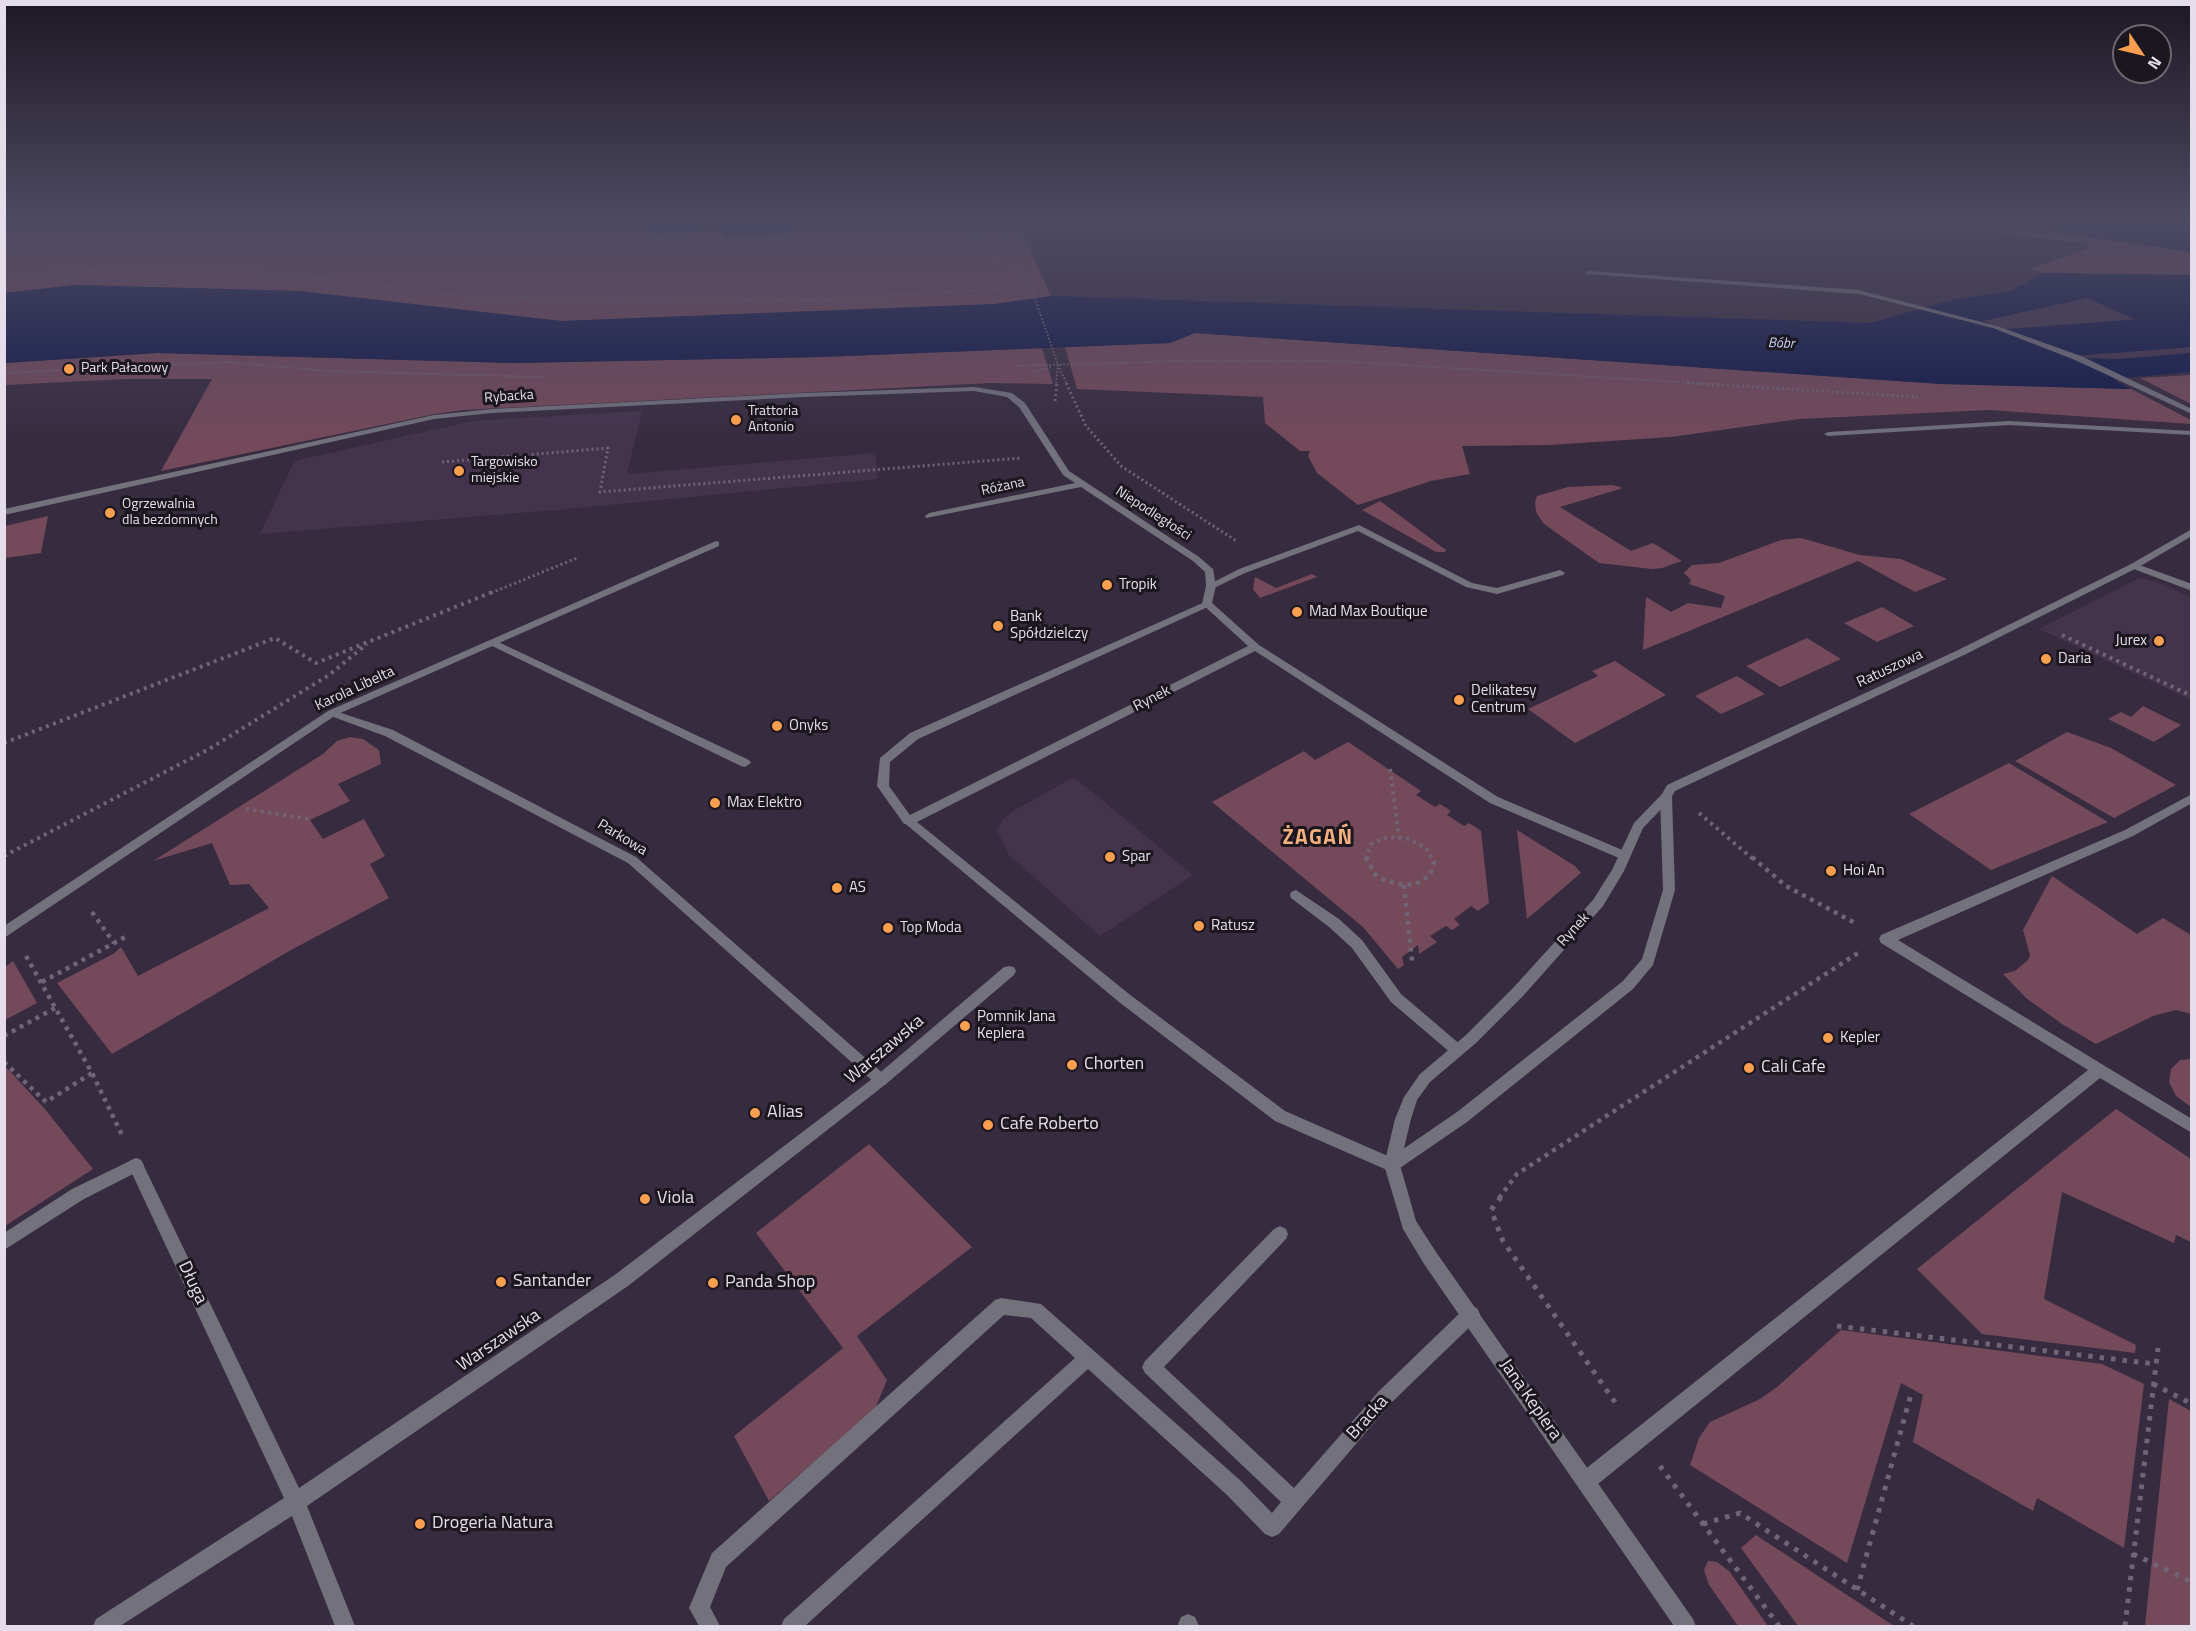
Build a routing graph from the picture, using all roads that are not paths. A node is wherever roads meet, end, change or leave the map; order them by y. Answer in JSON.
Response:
{"nodes":[{"id":1,"x":1876,"y":296,"type":"edge"},
{"id":2,"x":1022,"y":405,"type":"joint"},
{"id":3,"x":2192,"y":412,"type":"edge"},
{"id":4,"x":2192,"y":433,"type":"edge"},
{"id":5,"x":1828,"y":434,"type":"dead end"},
{"id":6,"x":1082,"y":484,"type":"junction"},
{"id":7,"x":4,"y":513,"type":"edge"},
{"id":8,"x":929,"y":516,"type":"dead end"},
{"id":9,"x":2192,"y":532,"type":"edge"},
{"id":10,"x":717,"y":544,"type":"dead end"},
{"id":11,"x":2134,"y":566,"type":"junction"},
{"id":12,"x":1560,"y":573,"type":"dead end"},
{"id":13,"x":1211,"y":586,"type":"junction"},
{"id":14,"x":2192,"y":588,"type":"edge"},
{"id":15,"x":1207,"y":604,"type":"junction"},
{"id":16,"x":494,"y":643,"type":"junction"},
{"id":17,"x":1255,"y":647,"type":"junction"},
{"id":18,"x":332,"y":713,"type":"junction"},
{"id":19,"x":745,"y":763,"type":"dead end"},
{"id":20,"x":1666,"y":797,"type":"junction"},
{"id":21,"x":2192,"y":798,"type":"edge"},
{"id":22,"x":908,"y":821,"type":"junction"},
{"id":23,"x":1623,"y":855,"type":"junction"},
{"id":24,"x":1296,"y":895,"type":"dead end"},
{"id":25,"x":4,"y":933,"type":"edge"},
{"id":26,"x":1009,"y":971,"type":"dead end"},
{"id":27,"x":1458,"y":1050,"type":"junction"},
{"id":28,"x":2100,"y":1069,"type":"junction"},
{"id":29,"x":881,"y":1080,"type":"junction"},
{"id":30,"x":2192,"y":1126,"type":"edge"},
{"id":31,"x":1392,"y":1165,"type":"junction"},
{"id":32,"x":1280,"y":1234,"type":"dead end"},
{"id":33,"x":4,"y":1242,"type":"edge"},
{"id":34,"x":1471,"y":1314,"type":"junction"},
{"id":35,"x":1089,"y":1357,"type":"junction"},
{"id":36,"x":1586,"y":1481,"type":"junction"},
{"id":37,"x":1294,"y":1501,"type":"junction"},
{"id":38,"x":296,"y":1502,"type":"junction"},
{"id":39,"x":103,"y":1626,"type":"edge"},
{"id":40,"x":345,"y":1626,"type":"edge"},
{"id":41,"x":710,"y":1626,"type":"edge"},
{"id":42,"x":791,"y":1626,"type":"edge"},
{"id":43,"x":1686,"y":1626,"type":"edge"}],
"edges":[{"from":1,"to":3,"type":"street"},
{"from":2,"to":6,"type":"street","name":"Niepodległości"},
{"from":2,"to":7,"type":"street","name":"Rybacka"},
{"from":4,"to":5,"type":"street"},
{"from":6,"to":8,"type":"street","name":"Różana"},
{"from":6,"to":13,"type":"street","name":"Niepodległości"},
{"from":9,"to":11,"type":"street","name":"Ratuszowa"},
{"from":10,"to":16,"type":"street","name":"Karola Libelta"},
{"from":11,"to":14,"type":"street"},
{"from":11,"to":20,"type":"street","name":"Ratuszowa"},
{"from":12,"to":13,"type":"street"},
{"from":13,"to":15,"type":"street"},
{"from":15,"to":17,"type":"street"},
{"from":15,"to":22,"type":"street"},
{"from":16,"to":18,"type":"street","name":"Karola Libelta"},
{"from":16,"to":19,"type":"street"},
{"from":17,"to":22,"type":"street","name":"Rynek"},
{"from":17,"to":23,"type":"street"},
{"from":18,"to":25,"type":"street","name":"Karola Libelta"},
{"from":18,"to":29,"type":"street","name":"Parkowa"},
{"from":20,"to":23,"type":"street","name":"Ratuszowa"},
{"from":20,"to":31,"type":"street"},
{"from":21,"to":28,"type":"street"},
{"from":22,"to":31,"type":"street"},
{"from":23,"to":27,"type":"street","name":"Rynek"},
{"from":24,"to":27,"type":"street"},
{"from":26,"to":29,"type":"street","name":"Warszawska"},
{"from":27,"to":31,"type":"street","name":"Rynek"},
{"from":28,"to":30,"type":"street"},
{"from":28,"to":36,"type":"street"},
{"from":29,"to":38,"type":"street","name":"Warszawska"},
{"from":31,"to":34,"type":"street","name":"Jana Keplera"},
{"from":32,"to":37,"type":"street"},
{"from":33,"to":38,"type":"street","name":"Długa"},
{"from":34,"to":36,"type":"street","name":"Jana Keplera"},
{"from":34,"to":37,"type":"street","name":"Bracka"},
{"from":35,"to":37,"type":"street","name":"Bracka"},
{"from":35,"to":41,"type":"street"},
{"from":35,"to":42,"type":"street"},
{"from":36,"to":43,"type":"street","name":"Jana Keplera"},
{"from":38,"to":39,"type":"street","name":"Warszawska"},
{"from":38,"to":40,"type":"street","name":"Długa"}]}
